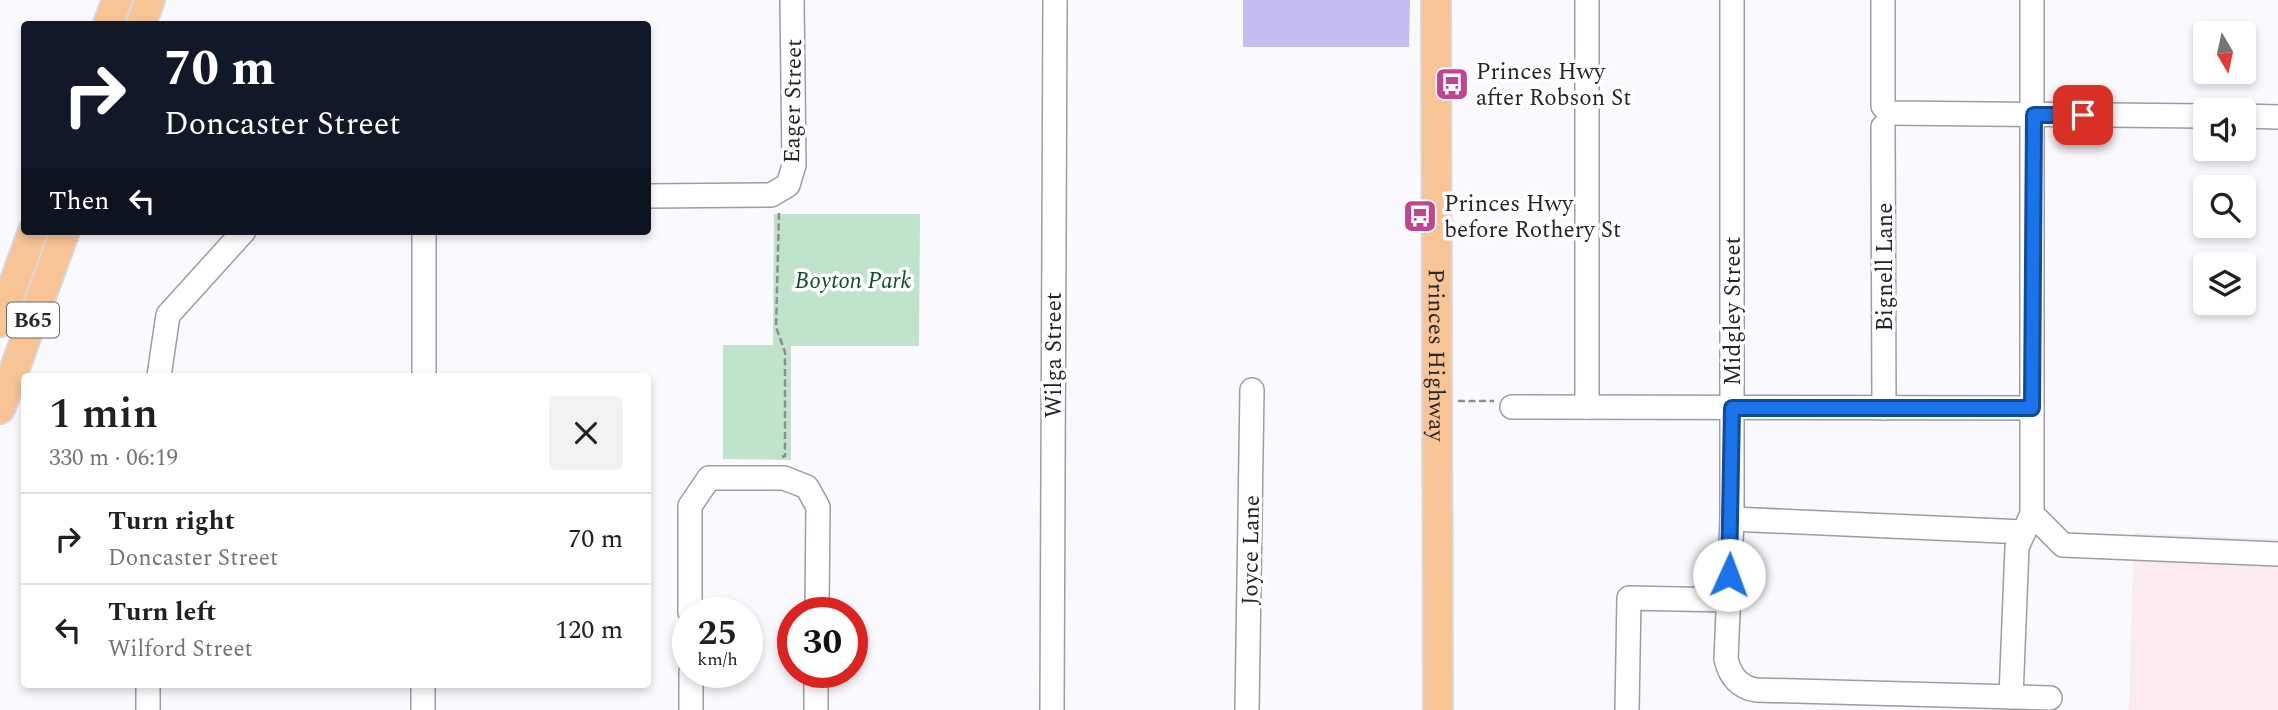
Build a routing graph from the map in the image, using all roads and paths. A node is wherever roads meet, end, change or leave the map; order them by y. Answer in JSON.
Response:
{"nodes":[{"id":1,"x":117,"y":0,"type":"edge"},
{"id":2,"x":150,"y":0,"type":"edge"},
{"id":3,"x":792,"y":0,"type":"edge"},
{"id":4,"x":1055,"y":0,"type":"edge"},
{"id":5,"x":1436,"y":0,"type":"edge"},
{"id":6,"x":1587,"y":0,"type":"edge"},
{"id":7,"x":1732,"y":0,"type":"edge"},
{"id":8,"x":1883,"y":0,"type":"edge"},
{"id":9,"x":2032,"y":0,"type":"edge"},
{"id":10,"x":109,"y":21,"type":"edge"},
{"id":11,"x":142,"y":21,"type":"edge"},
{"id":12,"x":2034,"y":115,"type":"junction"},
{"id":13,"x":1883,"y":116,"type":"junction"},
{"id":14,"x":2193,"y":116,"type":"edge"},
{"id":15,"x":2256,"y":116,"type":"edge"},
{"id":16,"x":2278,"y":117,"type":"edge"},
{"id":17,"x":651,"y":196,"type":"edge"},
{"id":18,"x":778,"y":208,"type":"dead end"},
{"id":19,"x":32,"y":235,"type":"edge"},
{"id":20,"x":64,"y":235,"type":"edge"},
{"id":21,"x":240,"y":235,"type":"edge"},
{"id":22,"x":424,"y":235,"type":"edge"},
{"id":23,"x":0,"y":322,"type":"edge"},
{"id":24,"x":159,"y":373,"type":"edge"},
{"id":25,"x":424,"y":373,"type":"edge"},
{"id":26,"x":1252,"y":390,"type":"dead end"},
{"id":27,"x":1455,"y":401,"type":"dead end"},
{"id":28,"x":1503,"y":404,"type":"joint"},
{"id":29,"x":1587,"y":407,"type":"junction"},
{"id":30,"x":1732,"y":408,"type":"junction"},
{"id":31,"x":1884,"y":408,"type":"junction"},
{"id":32,"x":2032,"y":408,"type":"junction"},
{"id":33,"x":0,"y":409,"type":"edge"},
{"id":34,"x":782,"y":478,"type":"junction"},
{"id":35,"x":1731,"y":519,"type":"junction"},
{"id":36,"x":2028,"y":523,"type":"junction"},
{"id":37,"x":2278,"y":555,"type":"edge"},
{"id":38,"x":690,"y":597,"type":"edge"},
{"id":39,"x":817,"y":597,"type":"edge"},
{"id":40,"x":1728,"y":600,"type":"junction"},
{"id":41,"x":148,"y":688,"type":"edge"},
{"id":42,"x":423,"y":688,"type":"edge"},
{"id":43,"x":691,"y":688,"type":"edge"},
{"id":44,"x":816,"y":688,"type":"edge"},
{"id":45,"x":2011,"y":697,"type":"junction"},
{"id":46,"x":2050,"y":698,"type":"dead end"},
{"id":47,"x":148,"y":710,"type":"edge"},
{"id":48,"x":423,"y":710,"type":"edge"},
{"id":49,"x":691,"y":710,"type":"edge"},
{"id":50,"x":816,"y":710,"type":"edge"},
{"id":51,"x":1052,"y":710,"type":"edge"},
{"id":52,"x":1247,"y":710,"type":"edge"},
{"id":53,"x":1438,"y":710,"type":"edge"},
{"id":54,"x":1627,"y":710,"type":"edge"}],
"edges":[{"from":1,"to":10,"type":"main road"},
{"from":2,"to":11,"type":"main road"},
{"from":3,"to":17,"type":"street","name":"Eager Street"},
{"from":4,"to":51,"type":"street","name":"Wilga Street"},
{"from":5,"to":53,"type":"main road","name":"Princes Highway"},
{"from":6,"to":29,"type":"street"},
{"from":7,"to":30,"type":"street","name":"Midgley Street"},
{"from":8,"to":13,"type":"street","name":"Bignell Lane"},
{"from":9,"to":12,"type":"street"},
{"from":12,"to":13,"type":"street"},
{"from":12,"to":14,"type":"street"},
{"from":12,"to":32,"type":"street"},
{"from":13,"to":31,"type":"street","name":"Bignell Lane"},
{"from":15,"to":16,"type":"street"},
{"from":18,"to":34,"type":"path"},
{"from":19,"to":23,"type":"main road","number":"B65"},
{"from":20,"to":33,"type":"main road","number":"B65"},
{"from":21,"to":24,"type":"street"},
{"from":22,"to":25,"type":"street"},
{"from":26,"to":52,"type":"street","name":"Joyce Lane"},
{"from":27,"to":28,"type":"path"},
{"from":28,"to":29,"type":"street"},
{"from":29,"to":30,"type":"street"},
{"from":30,"to":31,"type":"street"},
{"from":30,"to":35,"type":"street","name":"Midgley Street"},
{"from":31,"to":32,"type":"street"},
{"from":32,"to":36,"type":"street"},
{"from":34,"to":38,"type":"street"},
{"from":34,"to":39,"type":"street"},
{"from":35,"to":36,"type":"street"},
{"from":35,"to":40,"type":"street","name":"Midgley Street"},
{"from":36,"to":37,"type":"street"},
{"from":36,"to":45,"type":"street"},
{"from":40,"to":45,"type":"street","name":"Midgley Street"},
{"from":40,"to":54,"type":"street"},
{"from":41,"to":47,"type":"street"},
{"from":42,"to":48,"type":"street"},
{"from":43,"to":49,"type":"street"},
{"from":44,"to":50,"type":"street"},
{"from":45,"to":46,"type":"street","name":"Midgley Street"}]}
